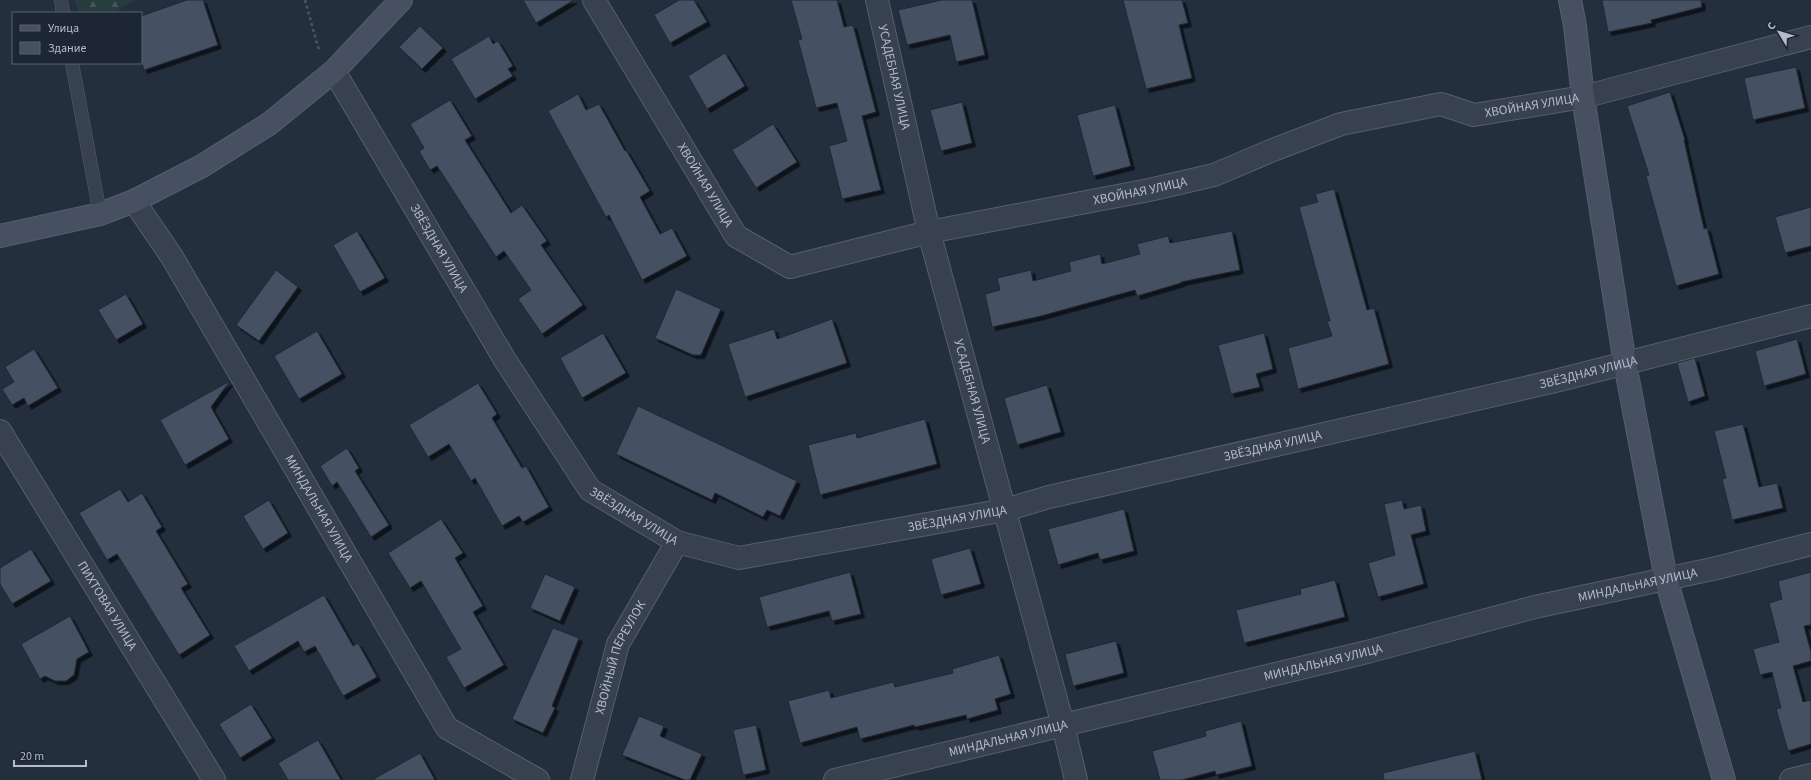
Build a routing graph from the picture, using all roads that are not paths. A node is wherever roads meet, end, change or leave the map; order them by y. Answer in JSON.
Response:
{"nodes":[{"id":1,"x":61,"y":0,"type":"edge"},
{"id":2,"x":401,"y":0,"type":"edge"},
{"id":3,"x":594,"y":0,"type":"edge"},
{"id":4,"x":877,"y":0,"type":"edge"},
{"id":5,"x":1570,"y":0,"type":"edge"},
{"id":6,"x":63,"y":12,"type":"edge"},
{"id":7,"x":1811,"y":37,"type":"edge"},
{"id":8,"x":72,"y":64,"type":"edge"},
{"id":9,"x":334,"y":71,"type":"junction"},
{"id":10,"x":1583,"y":97,"type":"junction"},
{"id":11,"x":134,"y":201,"type":"junction"},
{"id":12,"x":100,"y":214,"type":"junction"},
{"id":13,"x":929,"y":232,"type":"junction"},
{"id":14,"x":0,"y":236,"type":"edge"},
{"id":15,"x":1811,"y":316,"type":"edge"},
{"id":16,"x":1625,"y":364,"type":"junction"},
{"id":17,"x":0,"y":431,"type":"edge"},
{"id":18,"x":1005,"y":510,"type":"junction"},
{"id":19,"x":677,"y":542,"type":"junction"},
{"id":20,"x":1811,"y":544,"type":"edge"},
{"id":21,"x":1666,"y":579,"type":"junction"},
{"id":22,"x":1063,"y":725,"type":"junction"},
{"id":23,"x":1811,"y":775,"type":"edge"},
{"id":24,"x":214,"y":780,"type":"edge"},
{"id":25,"x":538,"y":780,"type":"edge"},
{"id":26,"x":582,"y":780,"type":"edge"},
{"id":27,"x":835,"y":780,"type":"edge"},
{"id":28,"x":1076,"y":780,"type":"edge"},
{"id":29,"x":1724,"y":780,"type":"edge"},
{"id":30,"x":1791,"y":780,"type":"edge"}],
"edges":[{"from":1,"to":6,"type":"lane"},
{"from":2,"to":9,"type":"street"},
{"from":3,"to":13,"type":"street","name":"ХВОЙНАЯ УЛИЦА"},
{"from":4,"to":13,"type":"street","name":"УСАДЕБНАЯ УЛИЦА"},
{"from":5,"to":10,"type":"street"},
{"from":7,"to":10,"type":"street","name":"ХВОЙНАЯ УЛИЦА"},
{"from":8,"to":12,"type":"lane"},
{"from":9,"to":11,"type":"street"},
{"from":9,"to":19,"type":"street","name":"ЗВЁЗДНАЯ УЛИЦА"},
{"from":10,"to":13,"type":"street","name":"ХВОЙНАЯ УЛИЦА"},
{"from":10,"to":16,"type":"street"},
{"from":11,"to":12,"type":"street"},
{"from":11,"to":25,"type":"street","name":"МИНДАЛЬНАЯ УЛИЦА"},
{"from":12,"to":14,"type":"street"},
{"from":13,"to":18,"type":"street","name":"УСАДЕБНАЯ УЛИЦА"},
{"from":15,"to":16,"type":"street","name":"ЗВЁЗДНАЯ УЛИЦА"},
{"from":16,"to":18,"type":"street","name":"ЗВЁЗДНАЯ УЛИЦА"},
{"from":16,"to":21,"type":"street"},
{"from":17,"to":24,"type":"street","name":"ПИХТОВАЯ УЛИЦА"},
{"from":18,"to":19,"type":"street","name":"ЗВЁЗДНАЯ УЛИЦА"},
{"from":18,"to":22,"type":"street","name":"УСАДЕБНАЯ УЛИЦА"},
{"from":19,"to":26,"type":"street","name":"ХВОЙНЫЙ ПЕРЕУЛОК"},
{"from":20,"to":21,"type":"street","name":"МИНДАЛЬНАЯ УЛИЦА"},
{"from":21,"to":22,"type":"street","name":"МИНДАЛЬНАЯ УЛИЦА"},
{"from":21,"to":29,"type":"street"},
{"from":22,"to":27,"type":"street","name":"МИНДАЛЬНАЯ УЛИЦА"},
{"from":22,"to":28,"type":"street","name":"УСАДЕБНАЯ УЛИЦА"},
{"from":23,"to":30,"type":"street"}]}
